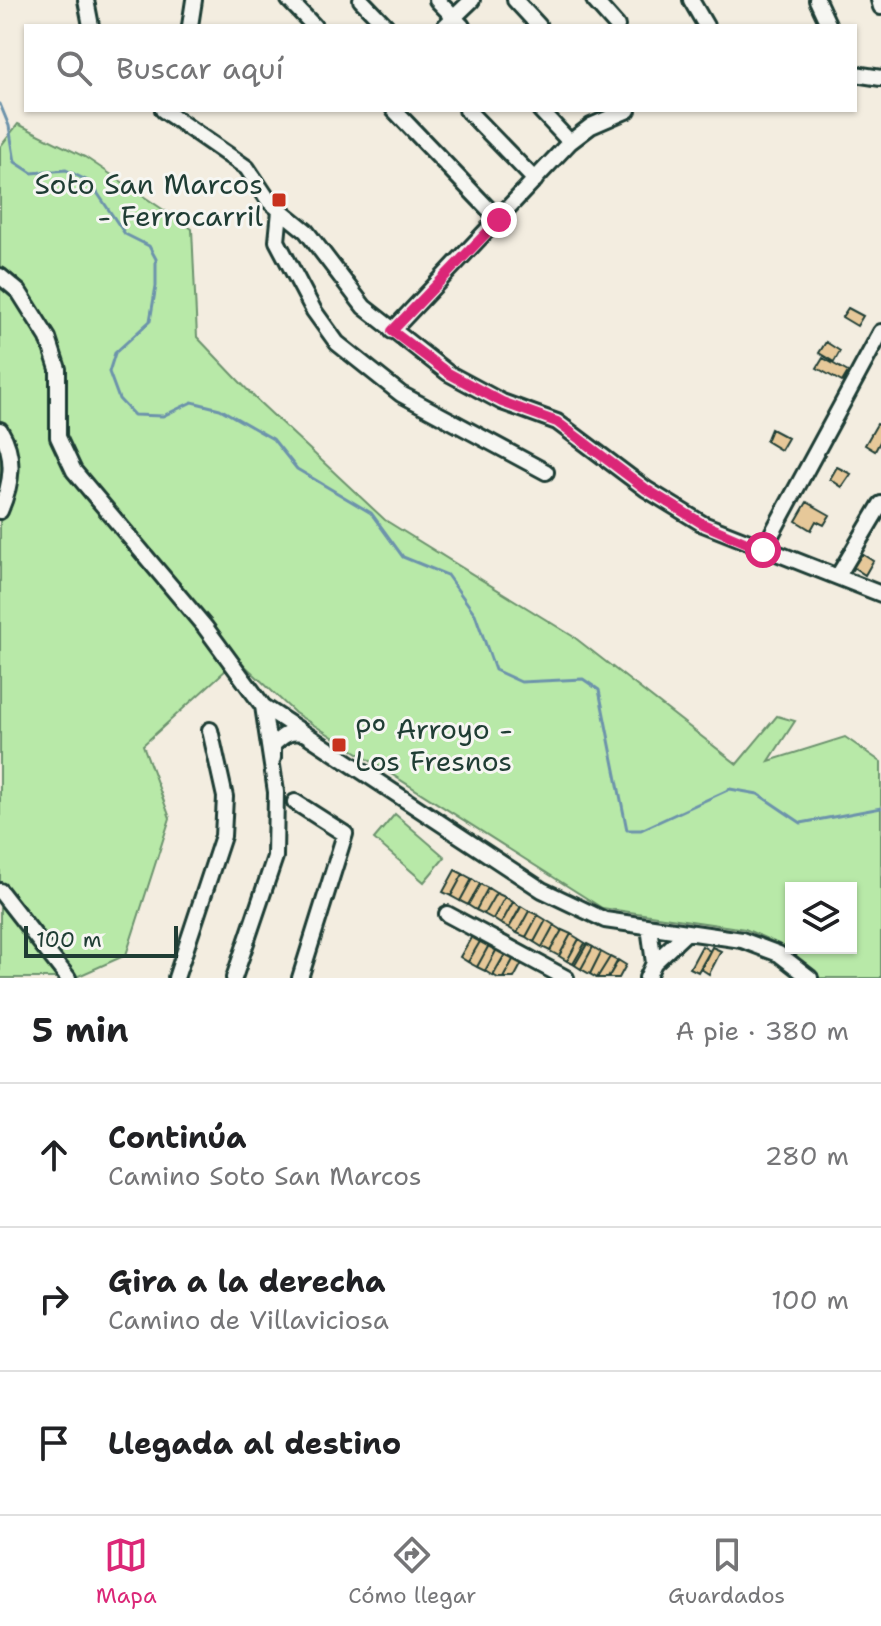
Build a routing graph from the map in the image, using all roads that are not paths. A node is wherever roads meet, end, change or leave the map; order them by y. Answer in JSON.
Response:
{"nodes":[{"id":1,"x":86,"y":0,"type":"edge"},
{"id":2,"x":194,"y":0,"type":"edge"},
{"id":3,"x":289,"y":0,"type":"edge"},
{"id":4,"x":361,"y":0,"type":"edge"},
{"id":5,"x":437,"y":0,"type":"edge"},
{"id":6,"x":472,"y":0,"type":"edge"},
{"id":7,"x":515,"y":0,"type":"edge"},
{"id":8,"x":594,"y":0,"type":"edge"},
{"id":9,"x":691,"y":0,"type":"edge"},
{"id":10,"x":817,"y":0,"type":"edge"},
{"id":11,"x":879,"y":0,"type":"edge"},
{"id":12,"x":881,"y":7,"type":"edge"},
{"id":13,"x":453,"y":23,"type":"edge"},
{"id":14,"x":91,"y":24,"type":"edge"},
{"id":15,"x":190,"y":24,"type":"edge"},
{"id":16,"x":312,"y":24,"type":"edge"},
{"id":17,"x":384,"y":24,"type":"edge"},
{"id":18,"x":537,"y":24,"type":"edge"},
{"id":19,"x":615,"y":24,"type":"edge"},
{"id":20,"x":705,"y":24,"type":"edge"},
{"id":21,"x":828,"y":24,"type":"edge"},
{"id":22,"x":857,"y":74,"type":"edge"},
{"id":23,"x":881,"y":78,"type":"edge"},
{"id":24,"x":167,"y":112,"type":"edge"},
{"id":25,"x":396,"y":112,"type":"edge"},
{"id":26,"x":469,"y":112,"type":"edge"},
{"id":27,"x":542,"y":112,"type":"edge"},
{"id":28,"x":618,"y":112,"type":"edge"},
{"id":29,"x":570,"y":142,"type":"junction"},
{"id":30,"x":535,"y":180,"type":"junction"},
{"id":31,"x":280,"y":211,"type":"junction"},
{"id":32,"x":499,"y":220,"type":"junction"},
{"id":33,"x":0,"y":276,"type":"edge"},
{"id":34,"x":392,"y":331,"type":"junction"},
{"id":35,"x":881,"y":332,"type":"edge"},
{"id":36,"x":0,"y":430,"type":"edge"},
{"id":37,"x":546,"y":472,"type":"dead end"},
{"id":38,"x":881,"y":504,"type":"edge"},
{"id":39,"x":0,"y":511,"type":"edge"},
{"id":40,"x":763,"y":550,"type":"junction"},
{"id":41,"x":838,"y":576,"type":"junction"},
{"id":42,"x":881,"y":594,"type":"edge"},
{"id":43,"x":263,"y":706,"type":"junction"},
{"id":44,"x":210,"y":730,"type":"dead end"},
{"id":45,"x":304,"y":733,"type":"junction"},
{"id":46,"x":272,"y":766,"type":"junction"},
{"id":47,"x":295,"y":802,"type":"dead end"},
{"id":48,"x":0,"y":891,"type":"edge"},
{"id":49,"x":447,"y":914,"type":"dead end"},
{"id":50,"x":649,"y":927,"type":"junction"},
{"id":51,"x":687,"y":932,"type":"junction"},
{"id":52,"x":790,"y":962,"type":"junction"},
{"id":53,"x":654,"y":963,"type":"junction"},
{"id":54,"x":68,"y":978,"type":"edge"},
{"id":55,"x":176,"y":978,"type":"edge"},
{"id":56,"x":234,"y":978,"type":"edge"},
{"id":57,"x":300,"y":978,"type":"edge"},
{"id":58,"x":566,"y":978,"type":"edge"},
{"id":59,"x":647,"y":978,"type":"edge"},
{"id":60,"x":800,"y":978,"type":"edge"},
{"id":61,"x":810,"y":978,"type":"edge"}],
"edges":[{"from":1,"to":14,"type":"street"},
{"from":2,"to":15,"type":"street"},
{"from":3,"to":16,"type":"street"},
{"from":4,"to":17,"type":"street"},
{"from":5,"to":13,"type":"street"},
{"from":6,"to":13,"type":"street"},
{"from":7,"to":18,"type":"street"},
{"from":8,"to":19,"type":"street"},
{"from":9,"to":20,"type":"street"},
{"from":10,"to":21,"type":"street"},
{"from":11,"to":12,"type":"street"},
{"from":22,"to":23,"type":"street"},
{"from":24,"to":31,"type":"street"},
{"from":25,"to":32,"type":"street"},
{"from":26,"to":30,"type":"street"},
{"from":27,"to":29,"type":"street"},
{"from":28,"to":29,"type":"street"},
{"from":29,"to":30,"type":"street"},
{"from":30,"to":32,"type":"street"},
{"from":31,"to":34,"type":"street"},
{"from":31,"to":37,"type":"street"},
{"from":32,"to":34,"type":"street"},
{"from":33,"to":43,"type":"street"},
{"from":34,"to":40,"type":"street"},
{"from":35,"to":40,"type":"street"},
{"from":36,"to":39,"type":"street"},
{"from":38,"to":41,"type":"street"},
{"from":40,"to":41,"type":"street"},
{"from":41,"to":42,"type":"street"},
{"from":43,"to":45,"type":"street"},
{"from":43,"to":46,"type":"street"},
{"from":44,"to":55,"type":"street"},
{"from":45,"to":46,"type":"street"},
{"from":45,"to":50,"type":"street"},
{"from":46,"to":56,"type":"street"},
{"from":47,"to":57,"type":"street"},
{"from":48,"to":54,"type":"street"},
{"from":49,"to":58,"type":"street"},
{"from":50,"to":51,"type":"street"},
{"from":50,"to":53,"type":"street"},
{"from":51,"to":52,"type":"street"},
{"from":51,"to":53,"type":"street"},
{"from":52,"to":60,"type":"street"},
{"from":52,"to":61,"type":"street"},
{"from":53,"to":59,"type":"street"}]}
